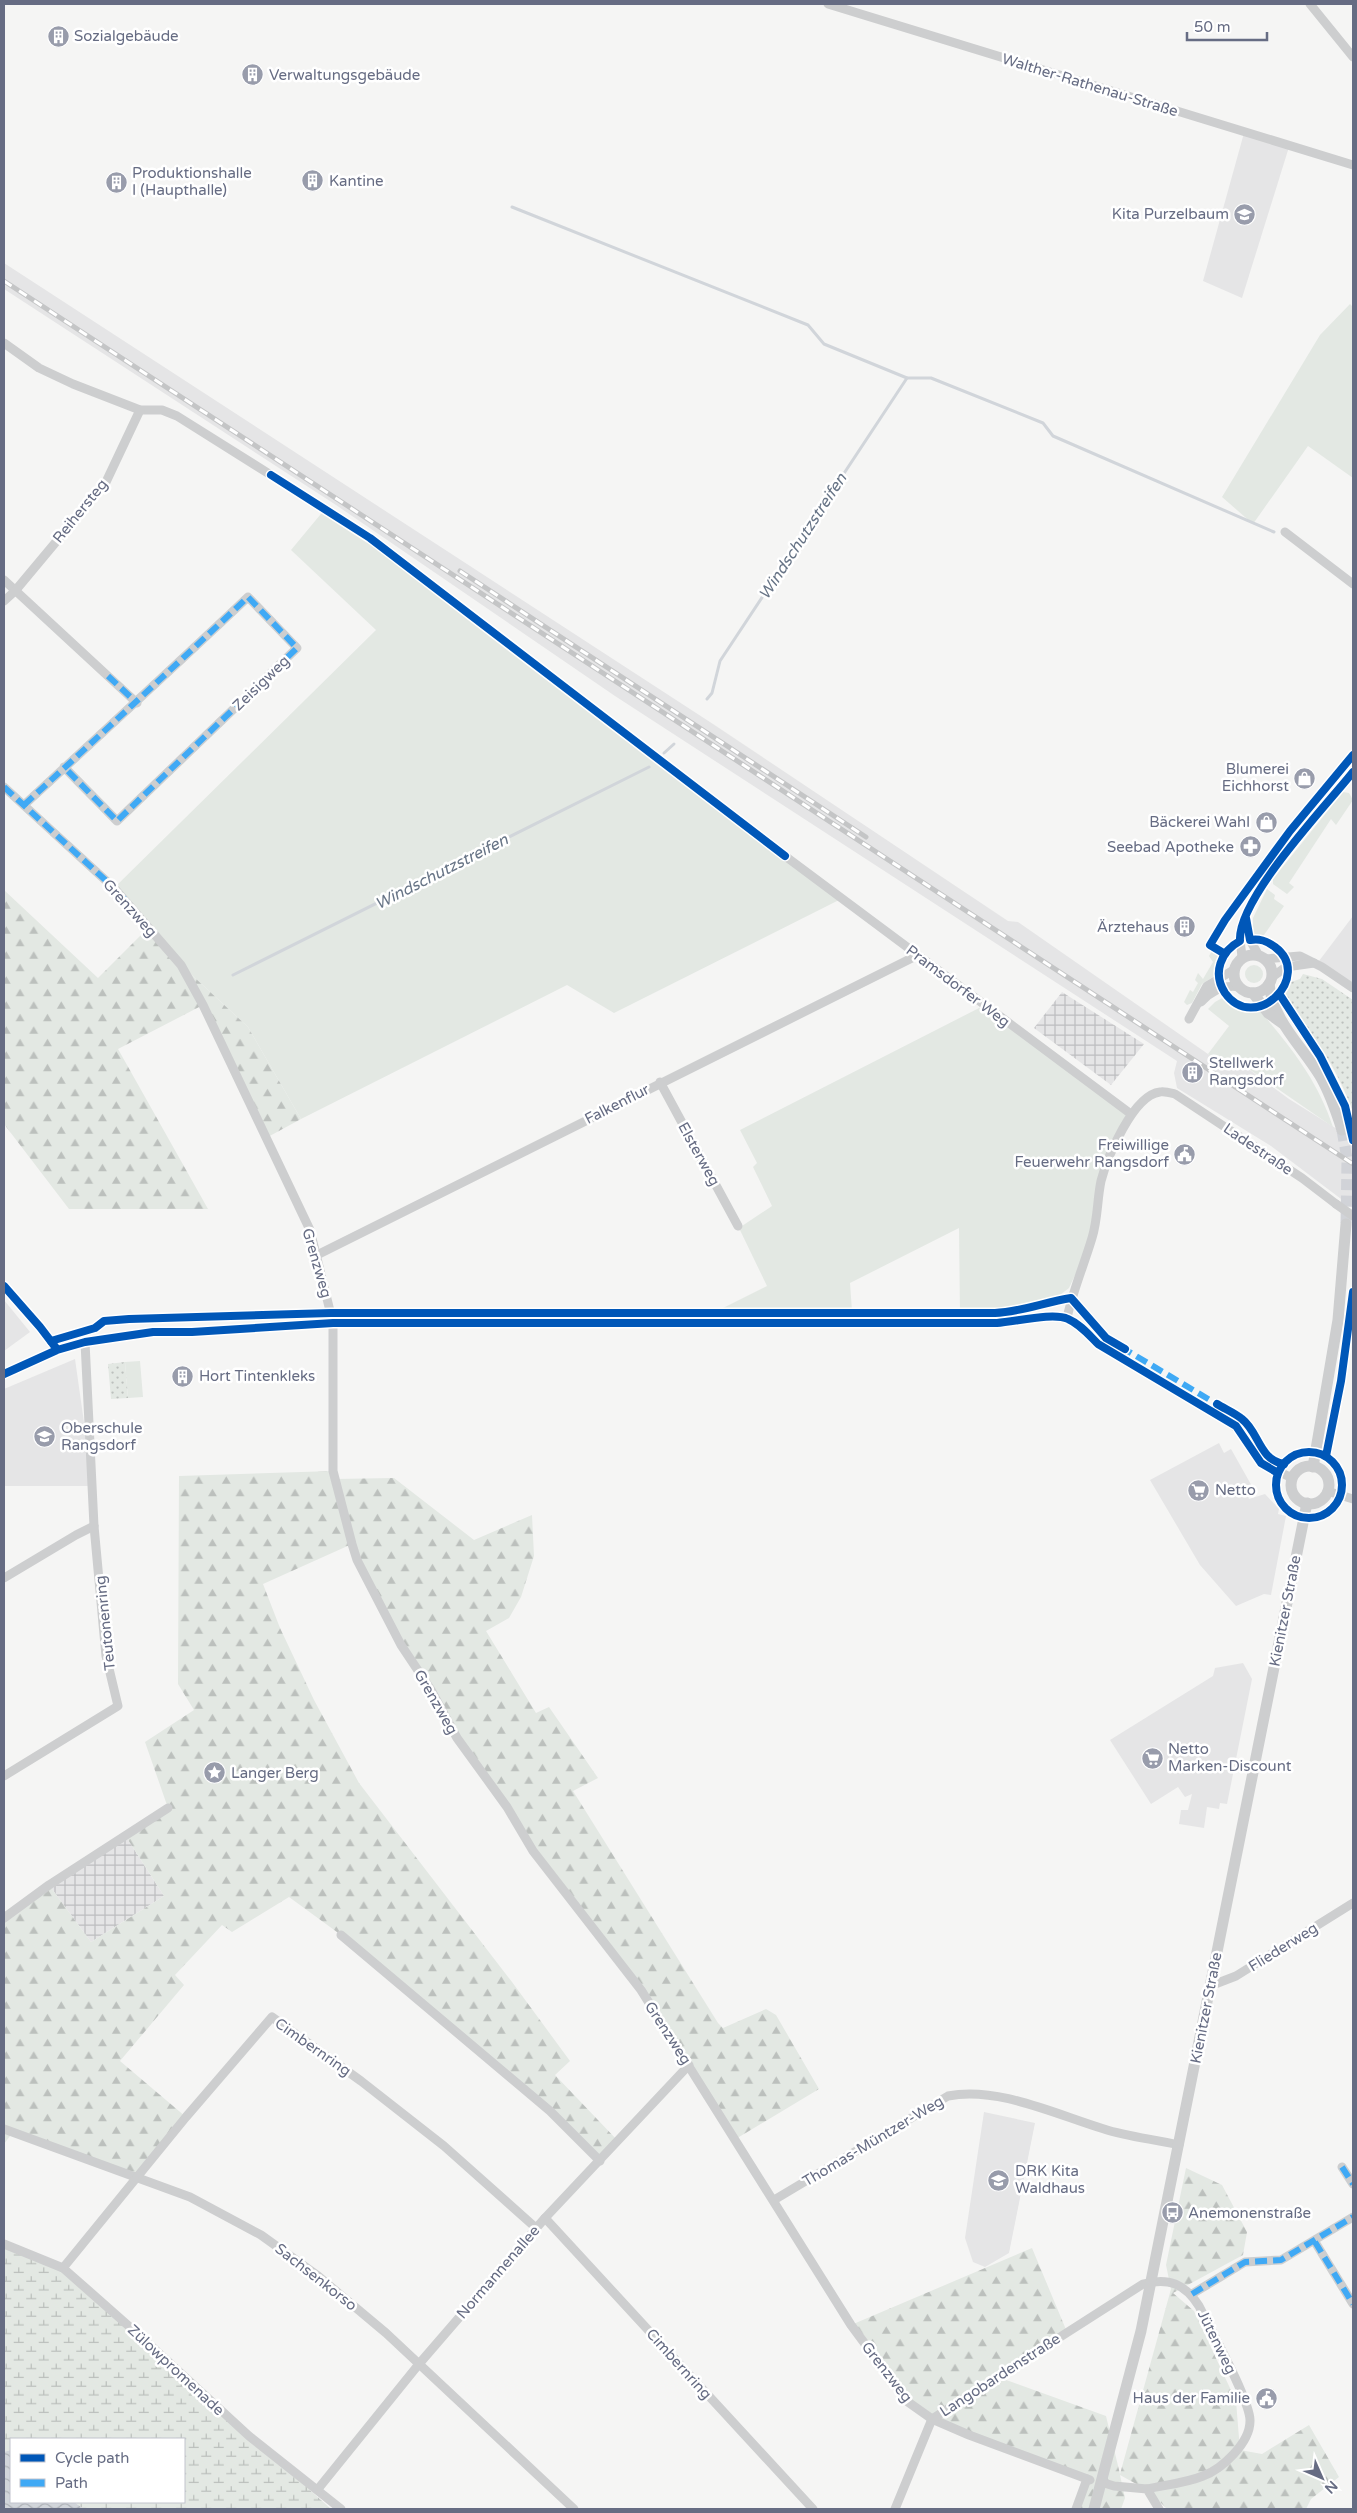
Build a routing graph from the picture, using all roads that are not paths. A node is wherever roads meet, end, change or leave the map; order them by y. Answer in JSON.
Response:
{"nodes":[{"id":1,"x":828,"y":4,"type":"edge"},
{"id":2,"x":1310,"y":4,"type":"edge"},
{"id":3,"x":1353,"y":57,"type":"edge"},
{"id":4,"x":1353,"y":165,"type":"edge"},
{"id":5,"x":4,"y":343,"type":"edge"},
{"id":6,"x":140,"y":410,"type":"junction"},
{"id":7,"x":271,"y":475,"type":"dead end"},
{"id":8,"x":1285,"y":532,"type":"dead end"},
{"id":9,"x":4,"y":580,"type":"edge"},
{"id":10,"x":1353,"y":584,"type":"edge"},
{"id":11,"x":14,"y":591,"type":"junction"},
{"id":12,"x":4,"y":601,"type":"edge"},
{"id":13,"x":137,"y":702,"type":"junction"},
{"id":14,"x":64,"y":768,"type":"junction"},
{"id":15,"x":1353,"y":772,"type":"edge"},
{"id":16,"x":4,"y":787,"type":"edge"},
{"id":17,"x":24,"y":805,"type":"junction"},
{"id":18,"x":785,"y":856,"type":"dead end"},
{"id":19,"x":1246,"y":918,"type":"junction"},
{"id":20,"x":918,"y":955,"type":"junction"},
{"id":21,"x":1262,"y":958,"type":"junction"},
{"id":22,"x":1242,"y":959,"type":"junction"},
{"id":23,"x":1314,"y":963,"type":"junction"},
{"id":24,"x":1235,"y":970,"type":"junction"},
{"id":25,"x":1271,"y":981,"type":"junction"},
{"id":26,"x":1240,"y":987,"type":"junction"},
{"id":27,"x":1353,"y":988,"type":"edge"},
{"id":28,"x":1254,"y":993,"type":"junction"},
{"id":29,"x":1194,"y":1009,"type":"junction"},
{"id":30,"x":1189,"y":1019,"type":"dead end"},
{"id":31,"x":1282,"y":1023,"type":"junction"},
{"id":32,"x":660,"y":1082,"type":"junction"},
{"id":33,"x":1131,"y":1114,"type":"junction"},
{"id":34,"x":1342,"y":1130,"type":"tunnel mouth"},
{"id":35,"x":1349,"y":1220,"type":"edge"},
{"id":36,"x":738,"y":1226,"type":"dead end"},
{"id":37,"x":317,"y":1255,"type":"junction"},
{"id":38,"x":4,"y":1286,"type":"edge"},
{"id":39,"x":1067,"y":1318,"type":"junction"},
{"id":40,"x":333,"y":1322,"type":"junction"},
{"id":41,"x":86,"y":1342,"type":"junction"},
{"id":42,"x":57,"y":1350,"type":"junction"},
{"id":43,"x":4,"y":1374,"type":"edge"},
{"id":44,"x":1313,"y":1467,"type":"junction"},
{"id":45,"x":1292,"y":1478,"type":"junction"},
{"id":46,"x":1327,"y":1491,"type":"junction"},
{"id":47,"x":1353,"y":1499,"type":"edge"},
{"id":48,"x":1307,"y":1504,"type":"junction"},
{"id":49,"x":94,"y":1526,"type":"junction"},
{"id":50,"x":4,"y":1578,"type":"edge"},
{"id":51,"x":4,"y":1776,"type":"edge"},
{"id":52,"x":168,"y":1808,"type":"dead end"},
{"id":53,"x":1353,"y":1903,"type":"edge"},
{"id":54,"x":4,"y":1918,"type":"edge"},
{"id":55,"x":341,"y":1934,"type":"dead end"},
{"id":56,"x":1210,"y":1986,"type":"junction"},
{"id":57,"x":689,"y":2065,"type":"junction"},
{"id":58,"x":4,"y":2129,"type":"edge"},
{"id":59,"x":1179,"y":2145,"type":"junction"},
{"id":60,"x":600,"y":2161,"type":"junction"},
{"id":61,"x":1342,"y":2167,"type":"dead end"},
{"id":62,"x":138,"y":2178,"type":"junction"},
{"id":63,"x":1353,"y":2184,"type":"edge"},
{"id":64,"x":774,"y":2200,"type":"junction"},
{"id":65,"x":1353,"y":2217,"type":"edge"},
{"id":66,"x":545,"y":2218,"type":"junction"},
{"id":67,"x":536,"y":2228,"type":"junction"},
{"id":68,"x":1315,"y":2242,"type":"junction"},
{"id":69,"x":4,"y":2244,"type":"edge"},
{"id":70,"x":63,"y":2268,"type":"junction"},
{"id":71,"x":1151,"y":2282,"type":"junction"},
{"id":72,"x":1192,"y":2294,"type":"junction"},
{"id":73,"x":1353,"y":2304,"type":"edge"},
{"id":74,"x":419,"y":2364,"type":"junction"},
{"id":75,"x":932,"y":2419,"type":"junction"},
{"id":76,"x":1093,"y":2480,"type":"junction"},
{"id":77,"x":318,"y":2489,"type":"junction"},
{"id":78,"x":1147,"y":2489,"type":"junction"},
{"id":79,"x":341,"y":2509,"type":"edge"},
{"id":80,"x":574,"y":2509,"type":"edge"},
{"id":81,"x":813,"y":2509,"type":"edge"},
{"id":82,"x":895,"y":2509,"type":"edge"},
{"id":83,"x":1076,"y":2509,"type":"edge"},
{"id":84,"x":1094,"y":2509,"type":"edge"},
{"id":85,"x":1159,"y":2509,"type":"edge"}],
"edges":[{"from":1,"to":4,"type":"street","name":"Walther-Rathenau-Straße"},
{"from":2,"to":3,"type":"street"},
{"from":5,"to":6,"type":"street"},
{"from":6,"to":7,"type":"street"},
{"from":6,"to":11,"type":"street","name":"Reihersteg"},
{"from":8,"to":10,"type":"street"},
{"from":9,"to":11,"type":"street"},
{"from":11,"to":12,"type":"street","name":"Reihersteg"},
{"from":11,"to":13,"type":"street"},
{"from":13,"to":14,"type":"street","name":"Zeisigweg"},
{"from":13,"to":14,"type":"street","name":"Zeisigweg"},
{"from":14,"to":17,"type":"street","name":"Zeisigweg"},
{"from":15,"to":19,"type":"street"},
{"from":16,"to":17,"type":"street","name":"Grenzweg"},
{"from":17,"to":37,"type":"street","name":"Grenzweg"},
{"from":18,"to":20,"type":"street","name":"Pramsdorfer Weg"},
{"from":19,"to":21,"type":"street"},
{"from":19,"to":22,"type":"street"},
{"from":20,"to":32,"type":"street","name":"Falkenflur"},
{"from":20,"to":33,"type":"street","name":"Pramsdorfer Weg"},
{"from":21,"to":22,"type":"street"},
{"from":21,"to":23,"type":"street"},
{"from":21,"to":25,"type":"street"},
{"from":22,"to":24,"type":"street"},
{"from":23,"to":25,"type":"street"},
{"from":23,"to":27,"type":"street"},
{"from":24,"to":26,"type":"street"},
{"from":24,"to":29,"type":"street"},
{"from":25,"to":28,"type":"street"},
{"from":25,"to":31,"type":"street"},
{"from":26,"to":28,"type":"street"},
{"from":26,"to":29,"type":"street"},
{"from":28,"to":31,"type":"street"},
{"from":29,"to":30,"type":"street"},
{"from":31,"to":34,"type":"street"},
{"from":32,"to":36,"type":"street","name":"Elsterweg"},
{"from":32,"to":37,"type":"street","name":"Falkenflur"},
{"from":33,"to":35,"type":"street","name":"Ladestraße","bridge":true},
{"from":33,"to":39,"type":"street"},
{"from":35,"to":44,"type":"street"},
{"from":37,"to":40,"type":"street","name":"Grenzweg"},
{"from":38,"to":42,"type":"street"},
{"from":39,"to":40,"type":"street"},
{"from":39,"to":45,"type":"street"},
{"from":40,"to":41,"type":"street"},
{"from":40,"to":57,"type":"street","name":"Grenzweg"},
{"from":41,"to":42,"type":"street"},
{"from":41,"to":49,"type":"street","name":"Teutonenring"},
{"from":42,"to":43,"type":"street"},
{"from":44,"to":45,"type":"street"},
{"from":44,"to":46,"type":"street"},
{"from":45,"to":48,"type":"street"},
{"from":46,"to":47,"type":"street"},
{"from":46,"to":48,"type":"street"},
{"from":48,"to":56,"type":"street","name":"Kienitzer Straße"},
{"from":49,"to":50,"type":"street"},
{"from":49,"to":51,"type":"street","name":"Teutonenring"},
{"from":52,"to":54,"type":"street"},
{"from":53,"to":56,"type":"street","name":"Fliederweg"},
{"from":55,"to":60,"type":"street"},
{"from":56,"to":59,"type":"street","name":"Kienitzer Straße"},
{"from":57,"to":60,"type":"street","name":"Normannenallee"},
{"from":57,"to":64,"type":"street","name":"Grenzweg"},
{"from":58,"to":62,"type":"street","name":"Sachsenkorso"},
{"from":59,"to":64,"type":"street","name":"Thomas-Müntzer-Weg"},
{"from":59,"to":71,"type":"street","name":"Kienitzer Straße"},
{"from":60,"to":66,"type":"street","name":"Normannenallee"},
{"from":61,"to":63,"type":"street"},
{"from":62,"to":67,"type":"street","name":"Cimbernring"},
{"from":62,"to":70,"type":"street","name":"Cimbernring"},
{"from":62,"to":74,"type":"street","name":"Sachsenkorso"},
{"from":64,"to":75,"type":"street","name":"Grenzweg"},
{"from":65,"to":68,"type":"street"},
{"from":66,"to":67,"type":"street","name":"Normannenallee"},
{"from":66,"to":81,"type":"street","name":"Cimbernring"},
{"from":67,"to":74,"type":"street","name":"Normannenallee"},
{"from":68,"to":72,"type":"street"},
{"from":68,"to":73,"type":"street"},
{"from":69,"to":70,"type":"street","name":"Zülowpromenade"},
{"from":70,"to":77,"type":"street","name":"Zülowpromenade"},
{"from":71,"to":72,"type":"street","name":"Jütenweg"},
{"from":71,"to":75,"type":"street","name":"Langobardenstraße"},
{"from":71,"to":76,"type":"street","name":"Kienitzer Straße"},
{"from":72,"to":78,"type":"street","name":"Jütenweg"},
{"from":74,"to":77,"type":"street","name":"Normannenallee"},
{"from":74,"to":80,"type":"street","name":"Sachsenkorso"},
{"from":75,"to":76,"type":"street","name":"Grenzweg"},
{"from":75,"to":82,"type":"street","name":"Langobardenstraße"},
{"from":76,"to":78,"type":"street","name":"Jütenweg"},
{"from":76,"to":83,"type":"street","name":"Kienitzer Straße"},
{"from":76,"to":84,"type":"street","name":"Kienitzer Straße"},
{"from":77,"to":79,"type":"street","name":"Zülowpromenade"},
{"from":78,"to":85,"type":"street"}]}
